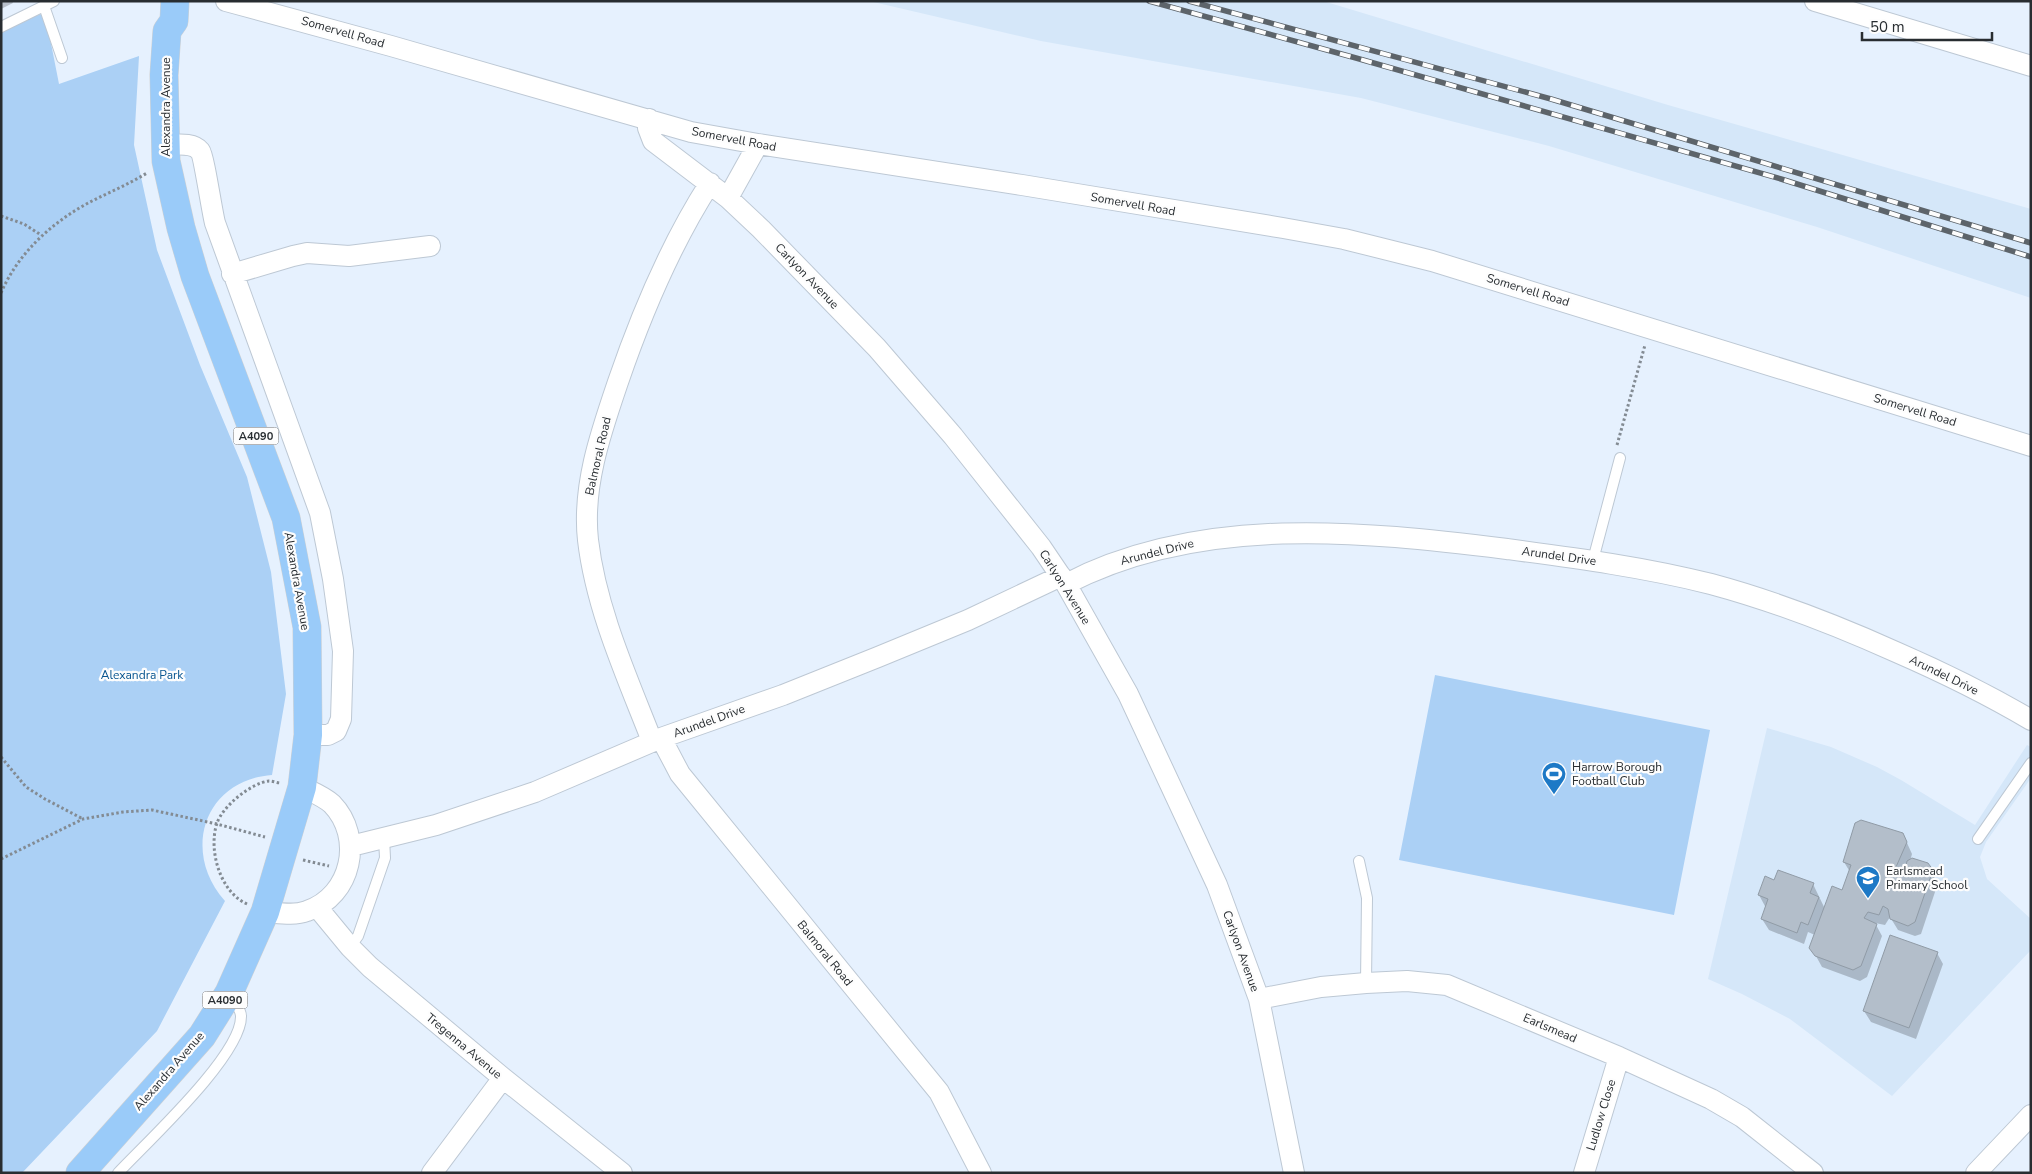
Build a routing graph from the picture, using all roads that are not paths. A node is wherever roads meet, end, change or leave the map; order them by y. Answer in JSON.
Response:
{"nodes":[{"id":1,"x":54,"y":1,"type":"edge"},
{"id":2,"x":226,"y":1,"type":"edge"},
{"id":3,"x":1815,"y":1,"type":"edge"},
{"id":4,"x":44,"y":6,"type":"junction"},
{"id":5,"x":174,"y":8,"type":"edge"},
{"id":6,"x":287,"y":9,"type":"edge"},
{"id":7,"x":1,"y":26,"type":"edge"},
{"id":8,"x":62,"y":58,"type":"dead end"},
{"id":9,"x":2031,"y":66,"type":"edge"},
{"id":10,"x":649,"y":119,"type":"junction"},
{"id":11,"x":758,"y":144,"type":"junction"},
{"id":12,"x":166,"y":153,"type":"junction"},
{"id":13,"x":710,"y":183,"type":"junction"},
{"id":14,"x":728,"y":198,"type":"junction"},
{"id":15,"x":430,"y":246,"type":"dead end"},
{"id":16,"x":232,"y":274,"type":"junction"},
{"id":17,"x":2031,"y":446,"type":"edge"},
{"id":18,"x":1620,"y":458,"type":"road end"},
{"id":19,"x":1593,"y":560,"type":"junction"},
{"id":20,"x":1063,"y":580,"type":"junction"},
{"id":21,"x":2031,"y":720,"type":"edge"},
{"id":22,"x":308,"y":735,"type":"junction"},
{"id":23,"x":656,"y":740,"type":"junction"},
{"id":24,"x":2031,"y":763,"type":"edge"},
{"id":25,"x":302,"y":787,"type":"junction"},
{"id":26,"x":384,"y":838,"type":"junction"},
{"id":27,"x":1978,"y":839,"type":"dead end"},
{"id":28,"x":351,"y":846,"type":"junction"},
{"id":29,"x":1359,"y":861,"type":"dead end"},
{"id":30,"x":317,"y":907,"type":"junction"},
{"id":31,"x":265,"y":912,"type":"junction"},
{"id":32,"x":350,"y":947,"type":"junction"},
{"id":33,"x":1366,"y":983,"type":"junction"},
{"id":34,"x":229,"y":993,"type":"junction"},
{"id":35,"x":1259,"y":1000,"type":"junction"},
{"id":36,"x":1619,"y":1057,"type":"junction"},
{"id":37,"x":503,"y":1078,"type":"junction"},
{"id":38,"x":2031,"y":1115,"type":"edge"},
{"id":39,"x":80,"y":1173,"type":"edge"},
{"id":40,"x":118,"y":1173,"type":"edge"},
{"id":41,"x":432,"y":1173,"type":"edge"},
{"id":42,"x":622,"y":1173,"type":"edge"},
{"id":43,"x":981,"y":1173,"type":"edge"},
{"id":44,"x":1294,"y":1173,"type":"edge"},
{"id":45,"x":1584,"y":1173,"type":"edge"},
{"id":46,"x":1813,"y":1173,"type":"edge"},
{"id":47,"x":1976,"y":1173,"type":"edge"}],
"edges":[{"from":1,"to":4,"type":"lane"},
{"from":2,"to":6,"type":"street","name":"Somervell Road"},
{"from":3,"to":9,"type":"street"},
{"from":4,"to":7,"type":"lane"},
{"from":4,"to":8,"type":"lane"},
{"from":5,"to":12,"type":"main road","name":"Alexandra Avenue","number":"A4090"},
{"from":6,"to":10,"type":"street","name":"Somervell Road"},
{"from":10,"to":11,"type":"street","name":"Somervell Road"},
{"from":10,"to":13,"type":"street","name":"Carlyon Avenue"},
{"from":11,"to":14,"type":"street"},
{"from":11,"to":17,"type":"street","name":"Somervell Road"},
{"from":12,"to":16,"type":"street"},
{"from":12,"to":22,"type":"main road","name":"Alexandra Avenue","number":"A4090"},
{"from":13,"to":14,"type":"street","name":"Carlyon Avenue"},
{"from":13,"to":23,"type":"street","name":"Balmoral Road"},
{"from":14,"to":20,"type":"street","name":"Carlyon Avenue"},
{"from":15,"to":16,"type":"street"},
{"from":16,"to":22,"type":"street"},
{"from":18,"to":19,"type":"lane"},
{"from":19,"to":20,"type":"street","name":"Arundel Drive"},
{"from":19,"to":21,"type":"street","name":"Arundel Drive"},
{"from":20,"to":23,"type":"street","name":"Arundel Drive"},
{"from":20,"to":35,"type":"street","name":"Carlyon Avenue"},
{"from":22,"to":25,"type":"main road","name":"Alexandra Avenue","number":"A4090"},
{"from":23,"to":26,"type":"street","name":"Arundel Drive"},
{"from":23,"to":43,"type":"street","name":"Balmoral Road"},
{"from":24,"to":27,"type":"lane"},
{"from":25,"to":28,"type":"street"},
{"from":25,"to":31,"type":"main road","name":"Alexandra Avenue","number":"A4090"},
{"from":26,"to":28,"type":"street","name":"Arundel Drive"},
{"from":26,"to":32,"type":"lane"},
{"from":28,"to":30,"type":"street"},
{"from":29,"to":33,"type":"lane"},
{"from":30,"to":31,"type":"street"},
{"from":30,"to":32,"type":"street","name":"Tregenna Avenue"},
{"from":31,"to":34,"type":"main road","name":"Alexandra Avenue","number":"A4090"},
{"from":32,"to":37,"type":"street","name":"Tregenna Avenue"},
{"from":33,"to":35,"type":"street","name":"Earlsmead"},
{"from":33,"to":36,"type":"street","name":"Earlsmead"},
{"from":34,"to":39,"type":"main road","name":"Alexandra Avenue","number":"A4090"},
{"from":34,"to":40,"type":"lane"},
{"from":35,"to":44,"type":"street","name":"Carlyon Avenue"},
{"from":36,"to":45,"type":"street","name":"Ludlow Close"},
{"from":36,"to":46,"type":"street","name":"Earlsmead"},
{"from":37,"to":41,"type":"street"},
{"from":37,"to":42,"type":"street","name":"Tregenna Avenue"},
{"from":38,"to":47,"type":"street"}]}
